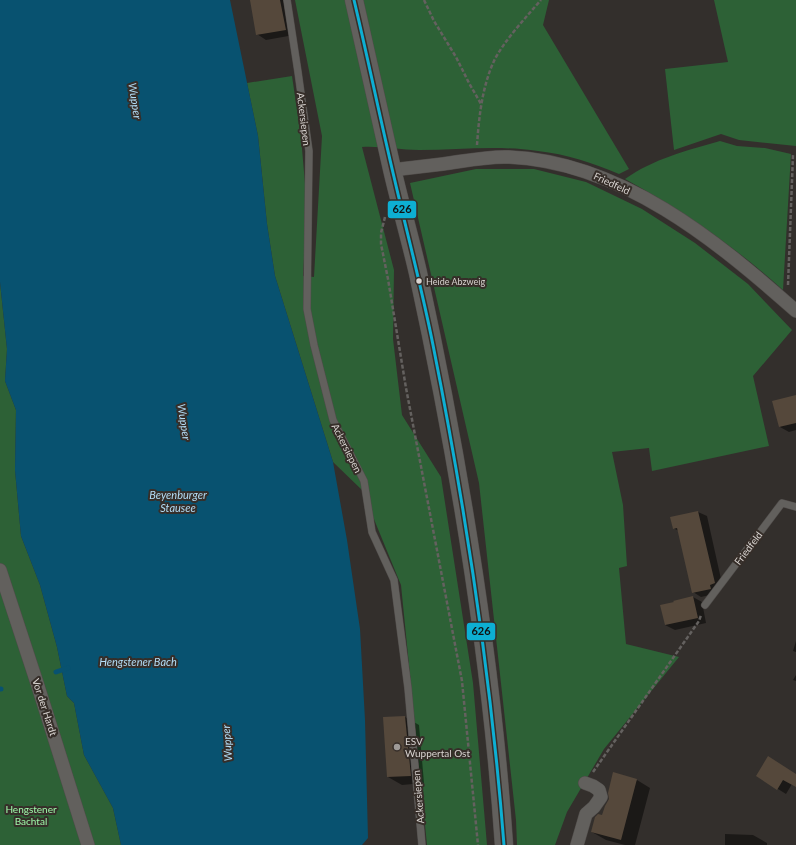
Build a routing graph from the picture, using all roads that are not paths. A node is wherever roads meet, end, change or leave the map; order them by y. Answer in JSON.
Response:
{"nodes":[{"id":1,"x":287,"y":0,"type":"edge"},
{"id":2,"x":354,"y":0,"type":"edge"},
{"id":3,"x":392,"y":170,"type":"junction"},
{"id":4,"x":792,"y":307,"type":"edge"},
{"id":5,"x":796,"y":507,"type":"edge"},
{"id":6,"x":0,"y":570,"type":"edge"},
{"id":7,"x":705,"y":605,"type":"road end"},
{"id":8,"x":585,"y":783,"type":"road end"},
{"id":9,"x":88,"y":845,"type":"edge"},
{"id":10,"x":422,"y":845,"type":"edge"},
{"id":11,"x":504,"y":845,"type":"edge"},
{"id":12,"x":577,"y":845,"type":"edge"}],
"edges":[{"from":1,"to":10,"type":"lane","name":"Ackersiepen"},
{"from":2,"to":3,"type":"main road"},
{"from":3,"to":4,"type":"street","name":"Friedfeld"},
{"from":3,"to":11,"type":"main road"},
{"from":5,"to":7,"type":"lane","name":"Friedfeld"},
{"from":6,"to":9,"type":"street","name":"Vor der Hardt"},
{"from":8,"to":12,"type":"street"}]}
